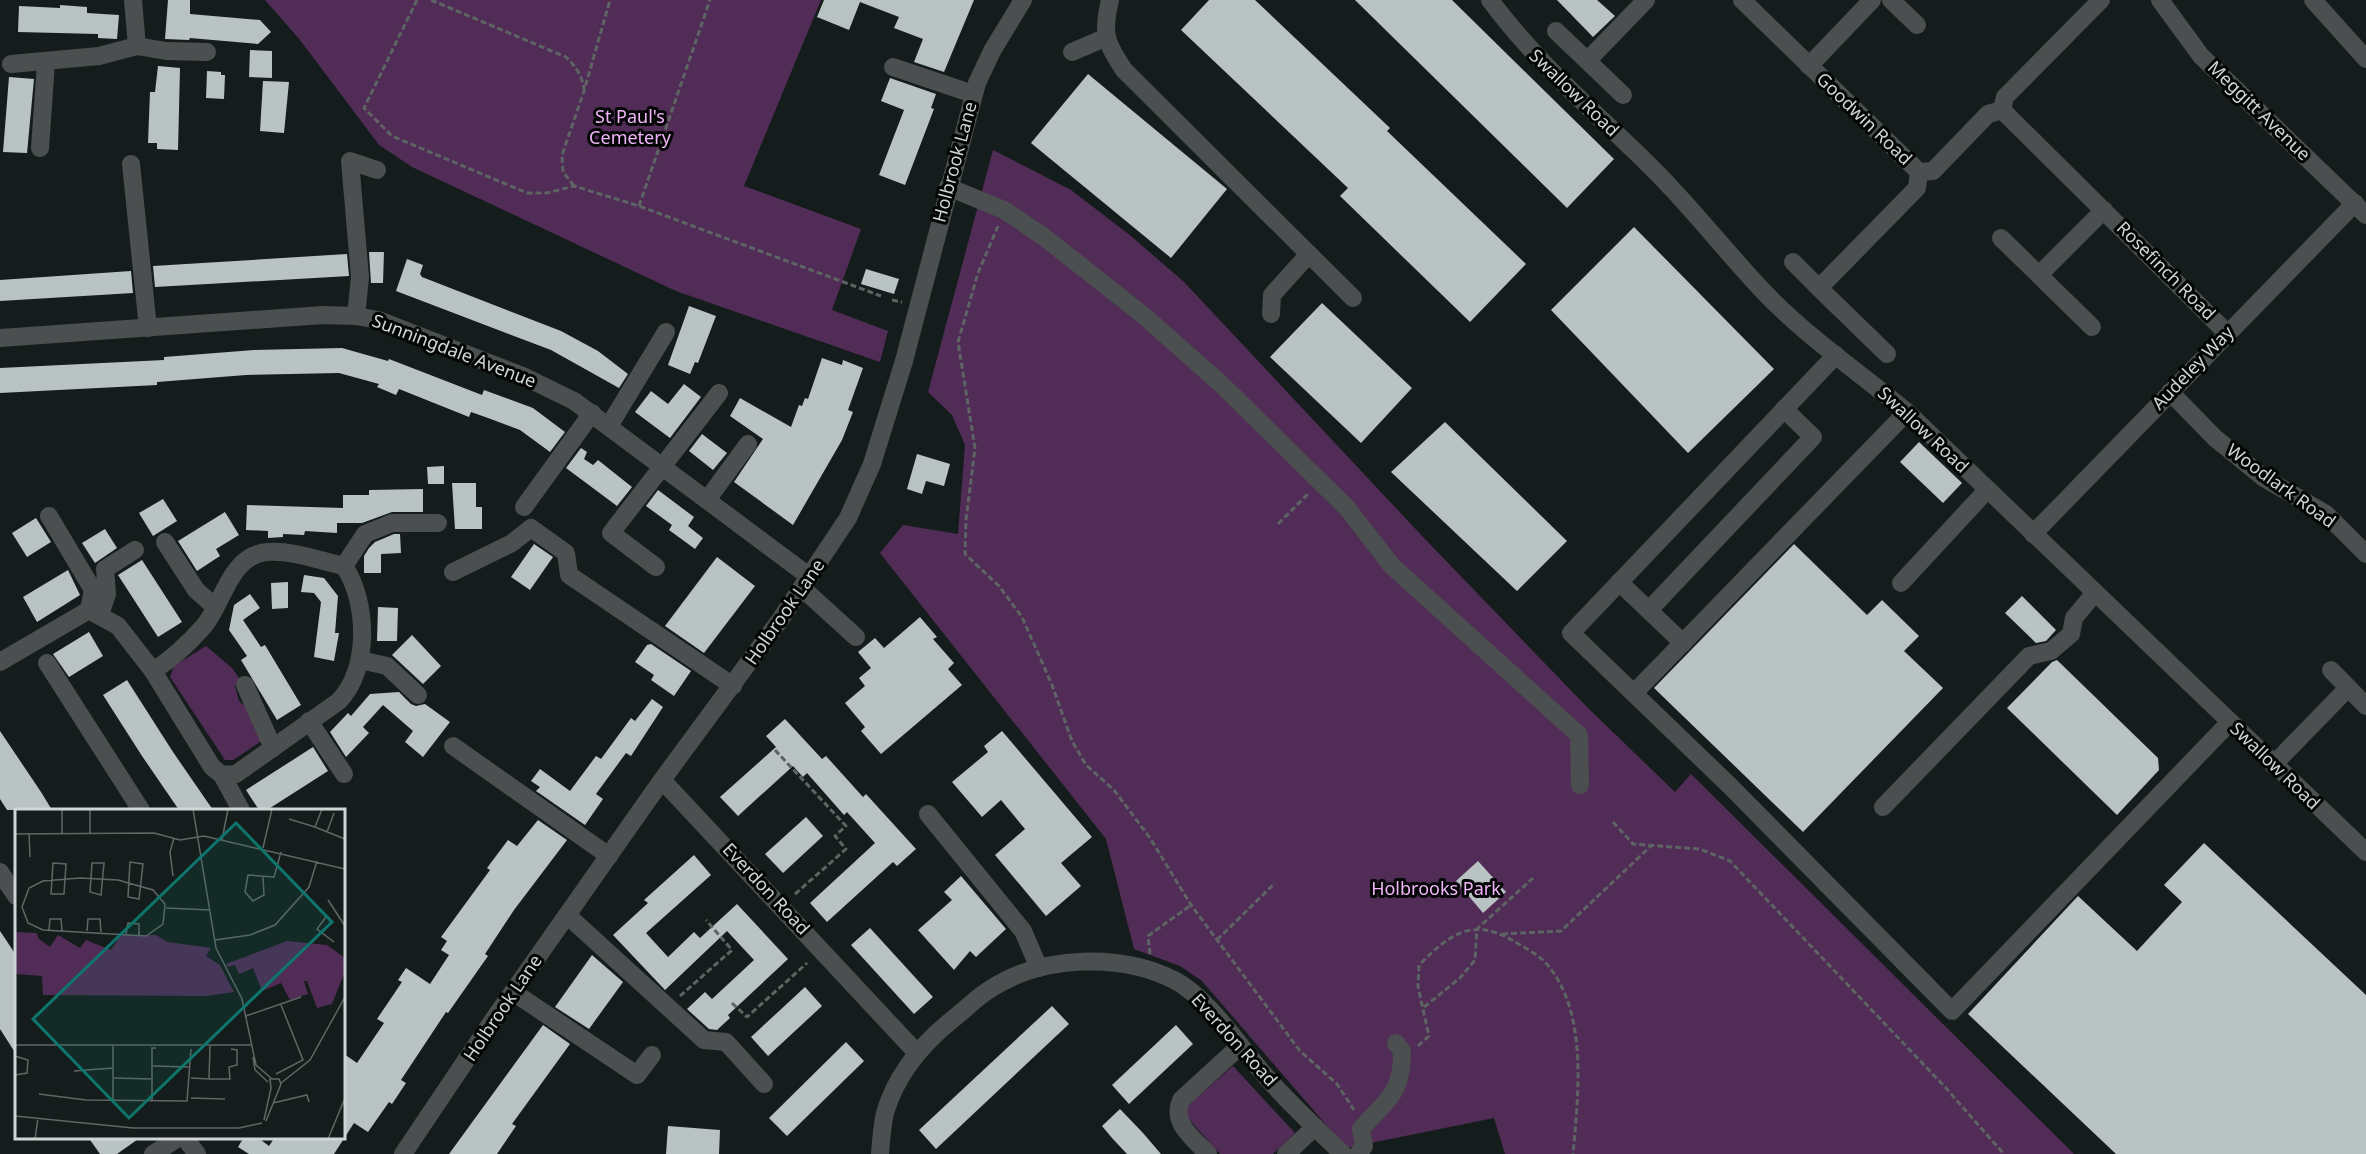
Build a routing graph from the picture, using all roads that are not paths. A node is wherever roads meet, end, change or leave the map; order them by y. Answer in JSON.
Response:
{"nodes":[{"id":1,"x":133,"y":0,"type":"edge"},
{"id":2,"x":1023,"y":0,"type":"edge"},
{"id":3,"x":1110,"y":0,"type":"edge"},
{"id":4,"x":1490,"y":0,"type":"edge"},
{"id":5,"x":1646,"y":0,"type":"edge"},
{"id":6,"x":1743,"y":0,"type":"edge"},
{"id":7,"x":1872,"y":0,"type":"edge"},
{"id":8,"x":1892,"y":0,"type":"edge"},
{"id":9,"x":2101,"y":0,"type":"edge"},
{"id":10,"x":2160,"y":0,"type":"edge"},
{"id":11,"x":2313,"y":0,"type":"edge"},
{"id":12,"x":1917,"y":25,"type":"dead end"},
{"id":13,"x":1556,"y":31,"type":"dead end"},
{"id":14,"x":1107,"y":37,"type":"junction"},
{"id":15,"x":136,"y":46,"type":"junction"},
{"id":16,"x":207,"y":52,"type":"dead end"},
{"id":17,"x":1072,"y":52,"type":"dead end"},
{"id":18,"x":2366,"y":59,"type":"edge"},
{"id":19,"x":1587,"y":60,"type":"junction"},
{"id":20,"x":46,"y":63,"type":"junction"},
{"id":21,"x":11,"y":64,"type":"dead end"},
{"id":22,"x":1809,"y":66,"type":"junction"},
{"id":23,"x":893,"y":67,"type":"dead end"},
{"id":24,"x":973,"y":94,"type":"junction"},
{"id":25,"x":1623,"y":95,"type":"dead end"},
{"id":26,"x":2002,"y":110,"type":"junction"},
{"id":27,"x":40,"y":148,"type":"dead end"},
{"id":28,"x":131,"y":164,"type":"dead end"},
{"id":29,"x":377,"y":170,"type":"dead end"},
{"id":30,"x":1918,"y":172,"type":"junction"},
{"id":31,"x":948,"y":187,"type":"junction"},
{"id":32,"x":2360,"y":209,"type":"edge"},
{"id":33,"x":2104,"y":210,"type":"junction"},
{"id":34,"x":2001,"y":238,"type":"dead end"},
{"id":35,"x":1309,"y":254,"type":"junction"},
{"id":36,"x":1793,"y":262,"type":"dead end"},
{"id":37,"x":2039,"y":275,"type":"junction"},
{"id":38,"x":1819,"y":288,"type":"junction"},
{"id":39,"x":1353,"y":298,"type":"dead end"},
{"id":40,"x":1271,"y":314,"type":"dead end"},
{"id":41,"x":356,"y":316,"type":"junction"},
{"id":42,"x":2092,"y":327,"type":"dead end"},
{"id":43,"x":148,"y":328,"type":"junction"},
{"id":44,"x":666,"y":332,"type":"dead end"},
{"id":45,"x":2227,"y":333,"type":"junction"},
{"id":46,"x":0,"y":338,"type":"edge"},
{"id":47,"x":1887,"y":354,"type":"dead end"},
{"id":48,"x":1836,"y":355,"type":"junction"},
{"id":49,"x":2170,"y":392,"type":"junction"},
{"id":50,"x":719,"y":393,"type":"dead end"},
{"id":51,"x":1784,"y":409,"type":"junction"},
{"id":52,"x":1907,"y":412,"type":"junction"},
{"id":53,"x":592,"y":413,"type":"junction"},
{"id":54,"x":609,"y":426,"type":"junction"},
{"id":55,"x":748,"y":444,"type":"dead end"},
{"id":56,"x":661,"y":465,"type":"junction"},
{"id":57,"x":1987,"y":490,"type":"junction"},
{"id":58,"x":707,"y":500,"type":"junction"},
{"id":59,"x":524,"y":507,"type":"dead end"},
{"id":60,"x":49,"y":516,"type":"dead end"},
{"id":61,"x":438,"y":523,"type":"dead end"},
{"id":62,"x":2033,"y":534,"type":"junction"},
{"id":63,"x":165,"y":542,"type":"dead end"},
{"id":64,"x":135,"y":550,"type":"dead end"},
{"id":65,"x":2366,"y":554,"type":"edge"},
{"id":66,"x":344,"y":566,"type":"junction"},
{"id":67,"x":656,"y":567,"type":"dead end"},
{"id":68,"x":453,"y":572,"type":"dead end"},
{"id":69,"x":1619,"y":582,"type":"junction"},
{"id":70,"x":806,"y":583,"type":"junction"},
{"id":71,"x":1901,"y":583,"type":"dead end"},
{"id":72,"x":2094,"y":594,"type":"junction"},
{"id":73,"x":214,"y":606,"type":"junction"},
{"id":74,"x":1649,"y":610,"type":"junction"},
{"id":75,"x":94,"y":612,"type":"junction"},
{"id":76,"x":856,"y":636,"type":"dead end"},
{"id":77,"x":1683,"y":643,"type":"junction"},
{"id":78,"x":360,"y":660,"type":"junction"},
{"id":79,"x":0,"y":662,"type":"edge"},
{"id":80,"x":47,"y":663,"type":"dead end"},
{"id":81,"x":2331,"y":670,"type":"dead end"},
{"id":82,"x":153,"y":671,"type":"junction"},
{"id":83,"x":245,"y":686,"type":"dead end"},
{"id":84,"x":733,"y":686,"type":"junction"},
{"id":85,"x":2348,"y":688,"type":"junction"},
{"id":86,"x":1634,"y":693,"type":"junction"},
{"id":87,"x":418,"y":695,"type":"dead end"},
{"id":88,"x":2366,"y":706,"type":"edge"},
{"id":89,"x":309,"y":721,"type":"junction"},
{"id":90,"x":2229,"y":723,"type":"junction"},
{"id":91,"x":453,"y":746,"type":"dead end"},
{"id":92,"x":273,"y":748,"type":"junction"},
{"id":93,"x":2273,"y":765,"type":"junction"},
{"id":94,"x":344,"y":774,"type":"dead end"},
{"id":95,"x":222,"y":775,"type":"junction"},
{"id":96,"x":662,"y":780,"type":"junction"},
{"id":97,"x":1580,"y":785,"type":"dead end"},
{"id":98,"x":1883,"y":807,"type":"dead end"},
{"id":99,"x":140,"y":809,"type":"edge"},
{"id":100,"x":240,"y":809,"type":"edge"},
{"id":101,"x":928,"y":814,"type":"dead end"},
{"id":102,"x":2366,"y":852,"type":"edge"},
{"id":103,"x":609,"y":856,"type":"junction"},
{"id":104,"x":0,"y":872,"type":"edge"},
{"id":105,"x":15,"y":894,"type":"edge"},
{"id":106,"x":567,"y":915,"type":"junction"},
{"id":107,"x":1039,"y":968,"type":"junction"},
{"id":108,"x":513,"y":992,"type":"junction"},
{"id":109,"x":1240,"y":1046,"type":"junction"},
{"id":110,"x":1399,"y":1047,"type":"road end"},
{"id":111,"x":917,"y":1053,"type":"junction"},
{"id":112,"x":652,"y":1054,"type":"dead end"},
{"id":113,"x":764,"y":1084,"type":"dead end"},
{"id":114,"x":1315,"y":1127,"type":"junction"},
{"id":115,"x":175,"y":1139,"type":"edge"},
{"id":116,"x":186,"y":1139,"type":"edge"},
{"id":117,"x":153,"y":1154,"type":"edge"},
{"id":118,"x":197,"y":1154,"type":"edge"},
{"id":119,"x":403,"y":1154,"type":"edge"},
{"id":120,"x":880,"y":1154,"type":"edge"},
{"id":121,"x":1208,"y":1154,"type":"edge"},
{"id":122,"x":1286,"y":1154,"type":"edge"},
{"id":123,"x":1343,"y":1154,"type":"edge"},
{"id":124,"x":1358,"y":1154,"type":"edge"}],
"edges":[{"from":1,"to":15,"type":"street"},
{"from":2,"to":24,"type":"street","name":"Holbrook Lane"},
{"from":3,"to":14,"type":"street"},
{"from":4,"to":48,"type":"street","name":"Swallow Road"},
{"from":5,"to":19,"type":"street"},
{"from":6,"to":22,"type":"street","name":"Goodwin Road"},
{"from":7,"to":22,"type":"street","name":"Goodwin Road"},
{"from":8,"to":12,"type":"street"},
{"from":9,"to":26,"type":"street"},
{"from":10,"to":32,"type":"street","name":"Meggitt Avenue"},
{"from":11,"to":18,"type":"street"},
{"from":13,"to":19,"type":"street"},
{"from":14,"to":17,"type":"street"},
{"from":14,"to":35,"type":"street"},
{"from":15,"to":16,"type":"street"},
{"from":15,"to":20,"type":"street"},
{"from":19,"to":25,"type":"street"},
{"from":20,"to":21,"type":"street"},
{"from":20,"to":27,"type":"street"},
{"from":22,"to":30,"type":"street","name":"Goodwin Road"},
{"from":23,"to":24,"type":"street"},
{"from":24,"to":31,"type":"street","name":"Holbrook Lane"},
{"from":26,"to":30,"type":"street"},
{"from":26,"to":33,"type":"street","name":"Rosefinch Road"},
{"from":28,"to":43,"type":"street"},
{"from":29,"to":41,"type":"street"},
{"from":30,"to":38,"type":"street"},
{"from":31,"to":70,"type":"street","name":"Holbrook Lane"},
{"from":31,"to":97,"type":"street"},
{"from":32,"to":45,"type":"street","name":"Audeley Way"},
{"from":33,"to":37,"type":"street","name":"Rosefinch Road"},
{"from":33,"to":45,"type":"street","name":"Rosefinch Road"},
{"from":34,"to":37,"type":"street"},
{"from":35,"to":39,"type":"street"},
{"from":35,"to":40,"type":"street"},
{"from":36,"to":38,"type":"street"},
{"from":37,"to":42,"type":"street"},
{"from":38,"to":47,"type":"street"},
{"from":41,"to":43,"type":"street","name":"Sunningdale Avenue"},
{"from":41,"to":53,"type":"street","name":"Sunningdale Avenue"},
{"from":43,"to":46,"type":"street","name":"Sunningdale Avenue"},
{"from":44,"to":54,"type":"street"},
{"from":45,"to":49,"type":"street","name":"Audeley Way"},
{"from":48,"to":51,"type":"street"},
{"from":48,"to":52,"type":"street","name":"Swallow Road"},
{"from":49,"to":62,"type":"street","name":"Audeley Way"},
{"from":49,"to":65,"type":"street","name":"Woodlark Road"},
{"from":50,"to":56,"type":"street"},
{"from":51,"to":69,"type":"street"},
{"from":51,"to":74,"type":"street"},
{"from":52,"to":57,"type":"street","name":"Swallow Road"},
{"from":52,"to":77,"type":"street"},
{"from":53,"to":54,"type":"street","name":"Sunningdale Avenue"},
{"from":53,"to":59,"type":"street"},
{"from":54,"to":56,"type":"street","name":"Sunningdale Avenue"},
{"from":55,"to":58,"type":"street"},
{"from":56,"to":58,"type":"street","name":"Sunningdale Avenue"},
{"from":56,"to":67,"type":"street"},
{"from":57,"to":62,"type":"street","name":"Swallow Road"},
{"from":57,"to":71,"type":"street"},
{"from":58,"to":70,"type":"street","name":"Sunningdale Avenue"},
{"from":60,"to":75,"type":"street"},
{"from":61,"to":66,"type":"street"},
{"from":62,"to":72,"type":"street","name":"Swallow Road"},
{"from":63,"to":73,"type":"street"},
{"from":64,"to":75,"type":"street"},
{"from":66,"to":73,"type":"street"},
{"from":66,"to":78,"type":"street"},
{"from":68,"to":84,"type":"street"},
{"from":69,"to":74,"type":"street"},
{"from":69,"to":86,"type":"street"},
{"from":70,"to":76,"type":"street","name":"Sunningdale Avenue"},
{"from":70,"to":84,"type":"street","name":"Holbrook Lane"},
{"from":72,"to":90,"type":"street","name":"Swallow Road"},
{"from":72,"to":98,"type":"street"},
{"from":73,"to":82,"type":"street"},
{"from":74,"to":77,"type":"street"},
{"from":75,"to":79,"type":"street"},
{"from":75,"to":82,"type":"street"},
{"from":77,"to":86,"type":"street"},
{"from":78,"to":87,"type":"street"},
{"from":78,"to":89,"type":"street"},
{"from":80,"to":99,"type":"street"},
{"from":81,"to":85,"type":"street"},
{"from":82,"to":95,"type":"street"},
{"from":83,"to":92,"type":"street"},
{"from":84,"to":96,"type":"street","name":"Holbrook Lane"},
{"from":85,"to":88,"type":"street"},
{"from":85,"to":93,"type":"street"},
{"from":86,"to":90,"type":"street"},
{"from":89,"to":92,"type":"street"},
{"from":89,"to":94,"type":"street"},
{"from":90,"to":93,"type":"street","name":"Swallow Road"},
{"from":91,"to":103,"type":"street"},
{"from":92,"to":95,"type":"street"},
{"from":93,"to":102,"type":"street","name":"Swallow Road"},
{"from":95,"to":100,"type":"street"},
{"from":96,"to":103,"type":"street","name":"Holbrook Lane"},
{"from":96,"to":111,"type":"street","name":"Everdon Road"},
{"from":101,"to":107,"type":"street"},
{"from":103,"to":106,"type":"street","name":"Holbrook Lane"},
{"from":104,"to":105,"type":"street"},
{"from":106,"to":108,"type":"street","name":"Holbrook Lane"},
{"from":106,"to":113,"type":"street"},
{"from":107,"to":109,"type":"street","name":"Everdon Road"},
{"from":107,"to":111,"type":"street","name":"Everdon Road"},
{"from":108,"to":112,"type":"street"},
{"from":108,"to":119,"type":"street","name":"Holbrook Lane"},
{"from":109,"to":114,"type":"street","name":"Everdon Road"},
{"from":109,"to":121,"type":"street"},
{"from":110,"to":124,"type":"street"},
{"from":111,"to":120,"type":"street","name":"Everdon Road"},
{"from":114,"to":122,"type":"street"},
{"from":114,"to":123,"type":"street","name":"Everdon Road"},
{"from":115,"to":117,"type":"street"},
{"from":116,"to":118,"type":"street"}]}
